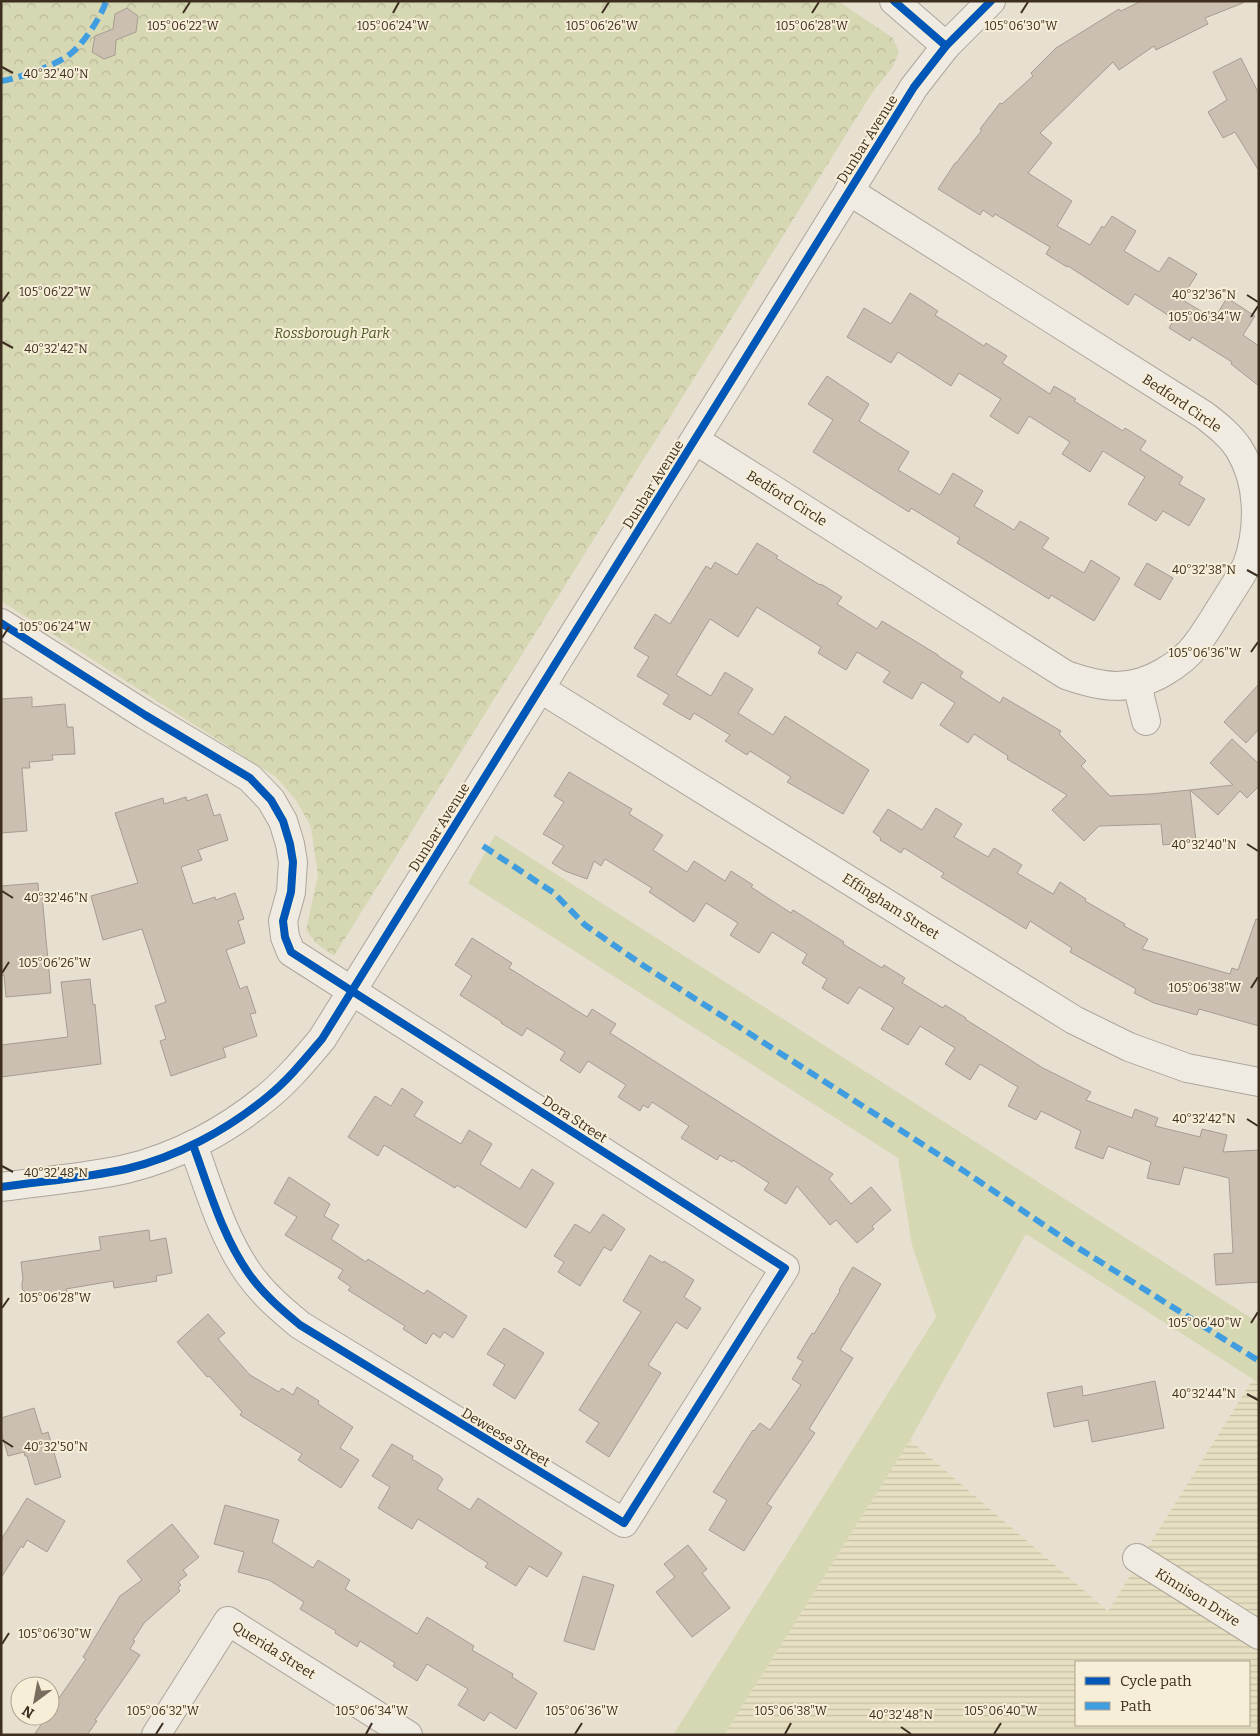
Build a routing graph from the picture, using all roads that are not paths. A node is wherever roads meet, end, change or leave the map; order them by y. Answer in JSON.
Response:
{"nodes":[{"id":1,"x":894,"y":1,"type":"edge"},
{"id":2,"x":991,"y":1,"type":"edge"},
{"id":3,"x":946,"y":46,"type":"junction"},
{"id":4,"x":849,"y":191,"type":"junction"},
{"id":5,"x":694,"y":440,"type":"junction"},
{"id":6,"x":1,"y":623,"type":"edge"},
{"id":7,"x":1137,"y":684,"type":"junction"},
{"id":8,"x":541,"y":689,"type":"junction"},
{"id":9,"x":1146,"y":721,"type":"dead end"},
{"id":10,"x":352,"y":991,"type":"junction"},
{"id":11,"x":1259,"y":1082,"type":"edge"},
{"id":12,"x":193,"y":1145,"type":"junction"},
{"id":13,"x":1,"y":1187,"type":"edge"},
{"id":14,"x":785,"y":1268,"type":"joint"},
{"id":15,"x":1137,"y":1558,"type":"dead end"},
{"id":16,"x":1259,"y":1635,"type":"edge"},
{"id":17,"x":156,"y":1735,"type":"edge"},
{"id":18,"x":408,"y":1735,"type":"edge"}],
"edges":[{"from":1,"to":3,"type":"street"},
{"from":2,"to":3,"type":"street","name":"Dunbar Avenue"},
{"from":3,"to":4,"type":"street","name":"Dunbar Avenue"},
{"from":4,"to":5,"type":"street","name":"Dunbar Avenue"},
{"from":4,"to":7,"type":"street","name":"Bedford Circle"},
{"from":5,"to":7,"type":"street","name":"Bedford Circle"},
{"from":5,"to":8,"type":"street","name":"Dunbar Avenue"},
{"from":6,"to":10,"type":"street"},
{"from":7,"to":9,"type":"street"},
{"from":8,"to":10,"type":"street","name":"Dunbar Avenue"},
{"from":8,"to":11,"type":"street","name":"Effingham Street"},
{"from":10,"to":12,"type":"street","name":"Dunbar Avenue"},
{"from":10,"to":14,"type":"street","name":"Dora Street"},
{"from":12,"to":13,"type":"street","name":"Dunbar Avenue"},
{"from":12,"to":14,"type":"street","name":"Deweese Street"},
{"from":15,"to":16,"type":"street","name":"Kinnison Drive"},
{"from":17,"to":18,"type":"street","name":"Querida Street"}]}
